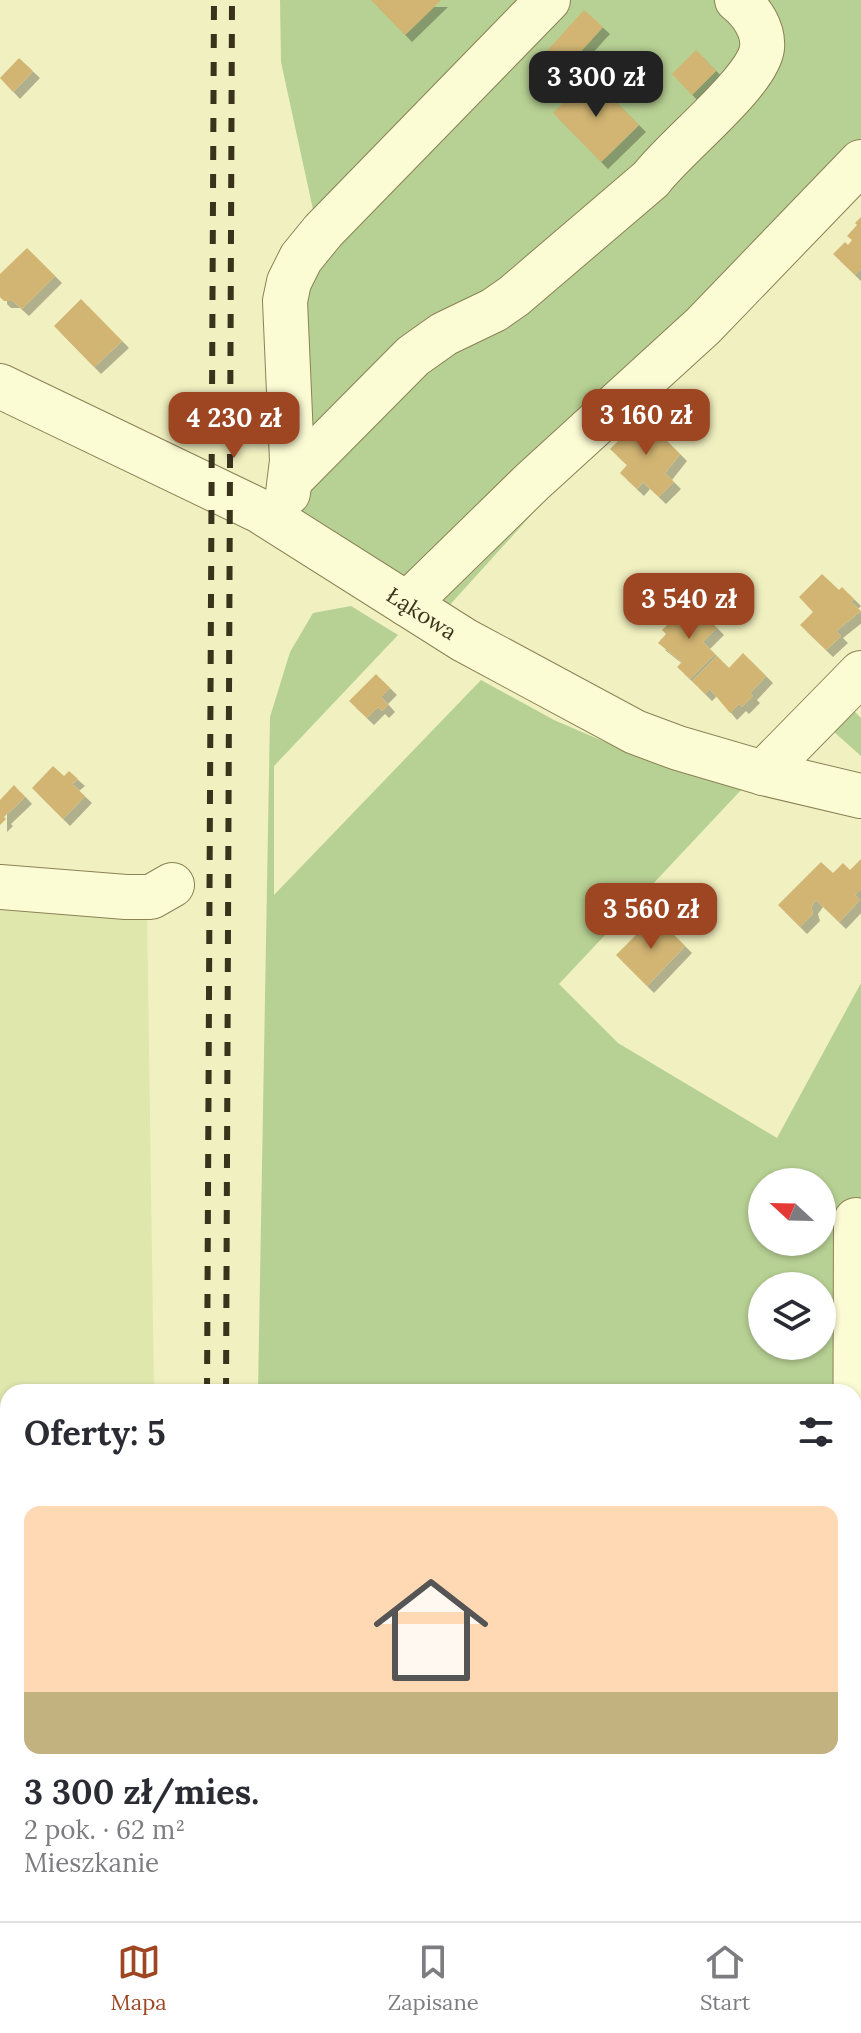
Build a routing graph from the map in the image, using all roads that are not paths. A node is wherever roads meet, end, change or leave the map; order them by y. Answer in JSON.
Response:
{"nodes":[{"id":1,"x":548,"y":0,"type":"edge"},
{"id":2,"x":737,"y":0,"type":"edge"},
{"id":3,"x":861,"y":162,"type":"edge"},
{"id":4,"x":0,"y":386,"type":"edge"},
{"id":5,"x":291,"y":479,"type":"junction"},
{"id":6,"x":280,"y":523,"type":"junction"},
{"id":7,"x":407,"y":604,"type":"junction"},
{"id":8,"x":861,"y":673,"type":"edge"},
{"id":9,"x":763,"y":773,"type":"junction"},
{"id":10,"x":861,"y":796,"type":"edge"},
{"id":11,"x":172,"y":885,"type":"dead end"},
{"id":12,"x":0,"y":887,"type":"edge"},
{"id":13,"x":856,"y":1220,"type":"dead end"},
{"id":14,"x":856,"y":1384,"type":"edge"}],
"edges":[{"from":1,"to":5,"type":"street"},
{"from":2,"to":5,"type":"street"},
{"from":3,"to":7,"type":"street"},
{"from":4,"to":6,"type":"street","name":"Łąkowa"},
{"from":5,"to":6,"type":"street"},
{"from":6,"to":7,"type":"street","name":"Łąkowa"},
{"from":7,"to":9,"type":"street","name":"Łąkowa"},
{"from":8,"to":9,"type":"street"},
{"from":9,"to":10,"type":"street","name":"Łąkowa"},
{"from":11,"to":12,"type":"street"},
{"from":13,"to":14,"type":"street"}]}
